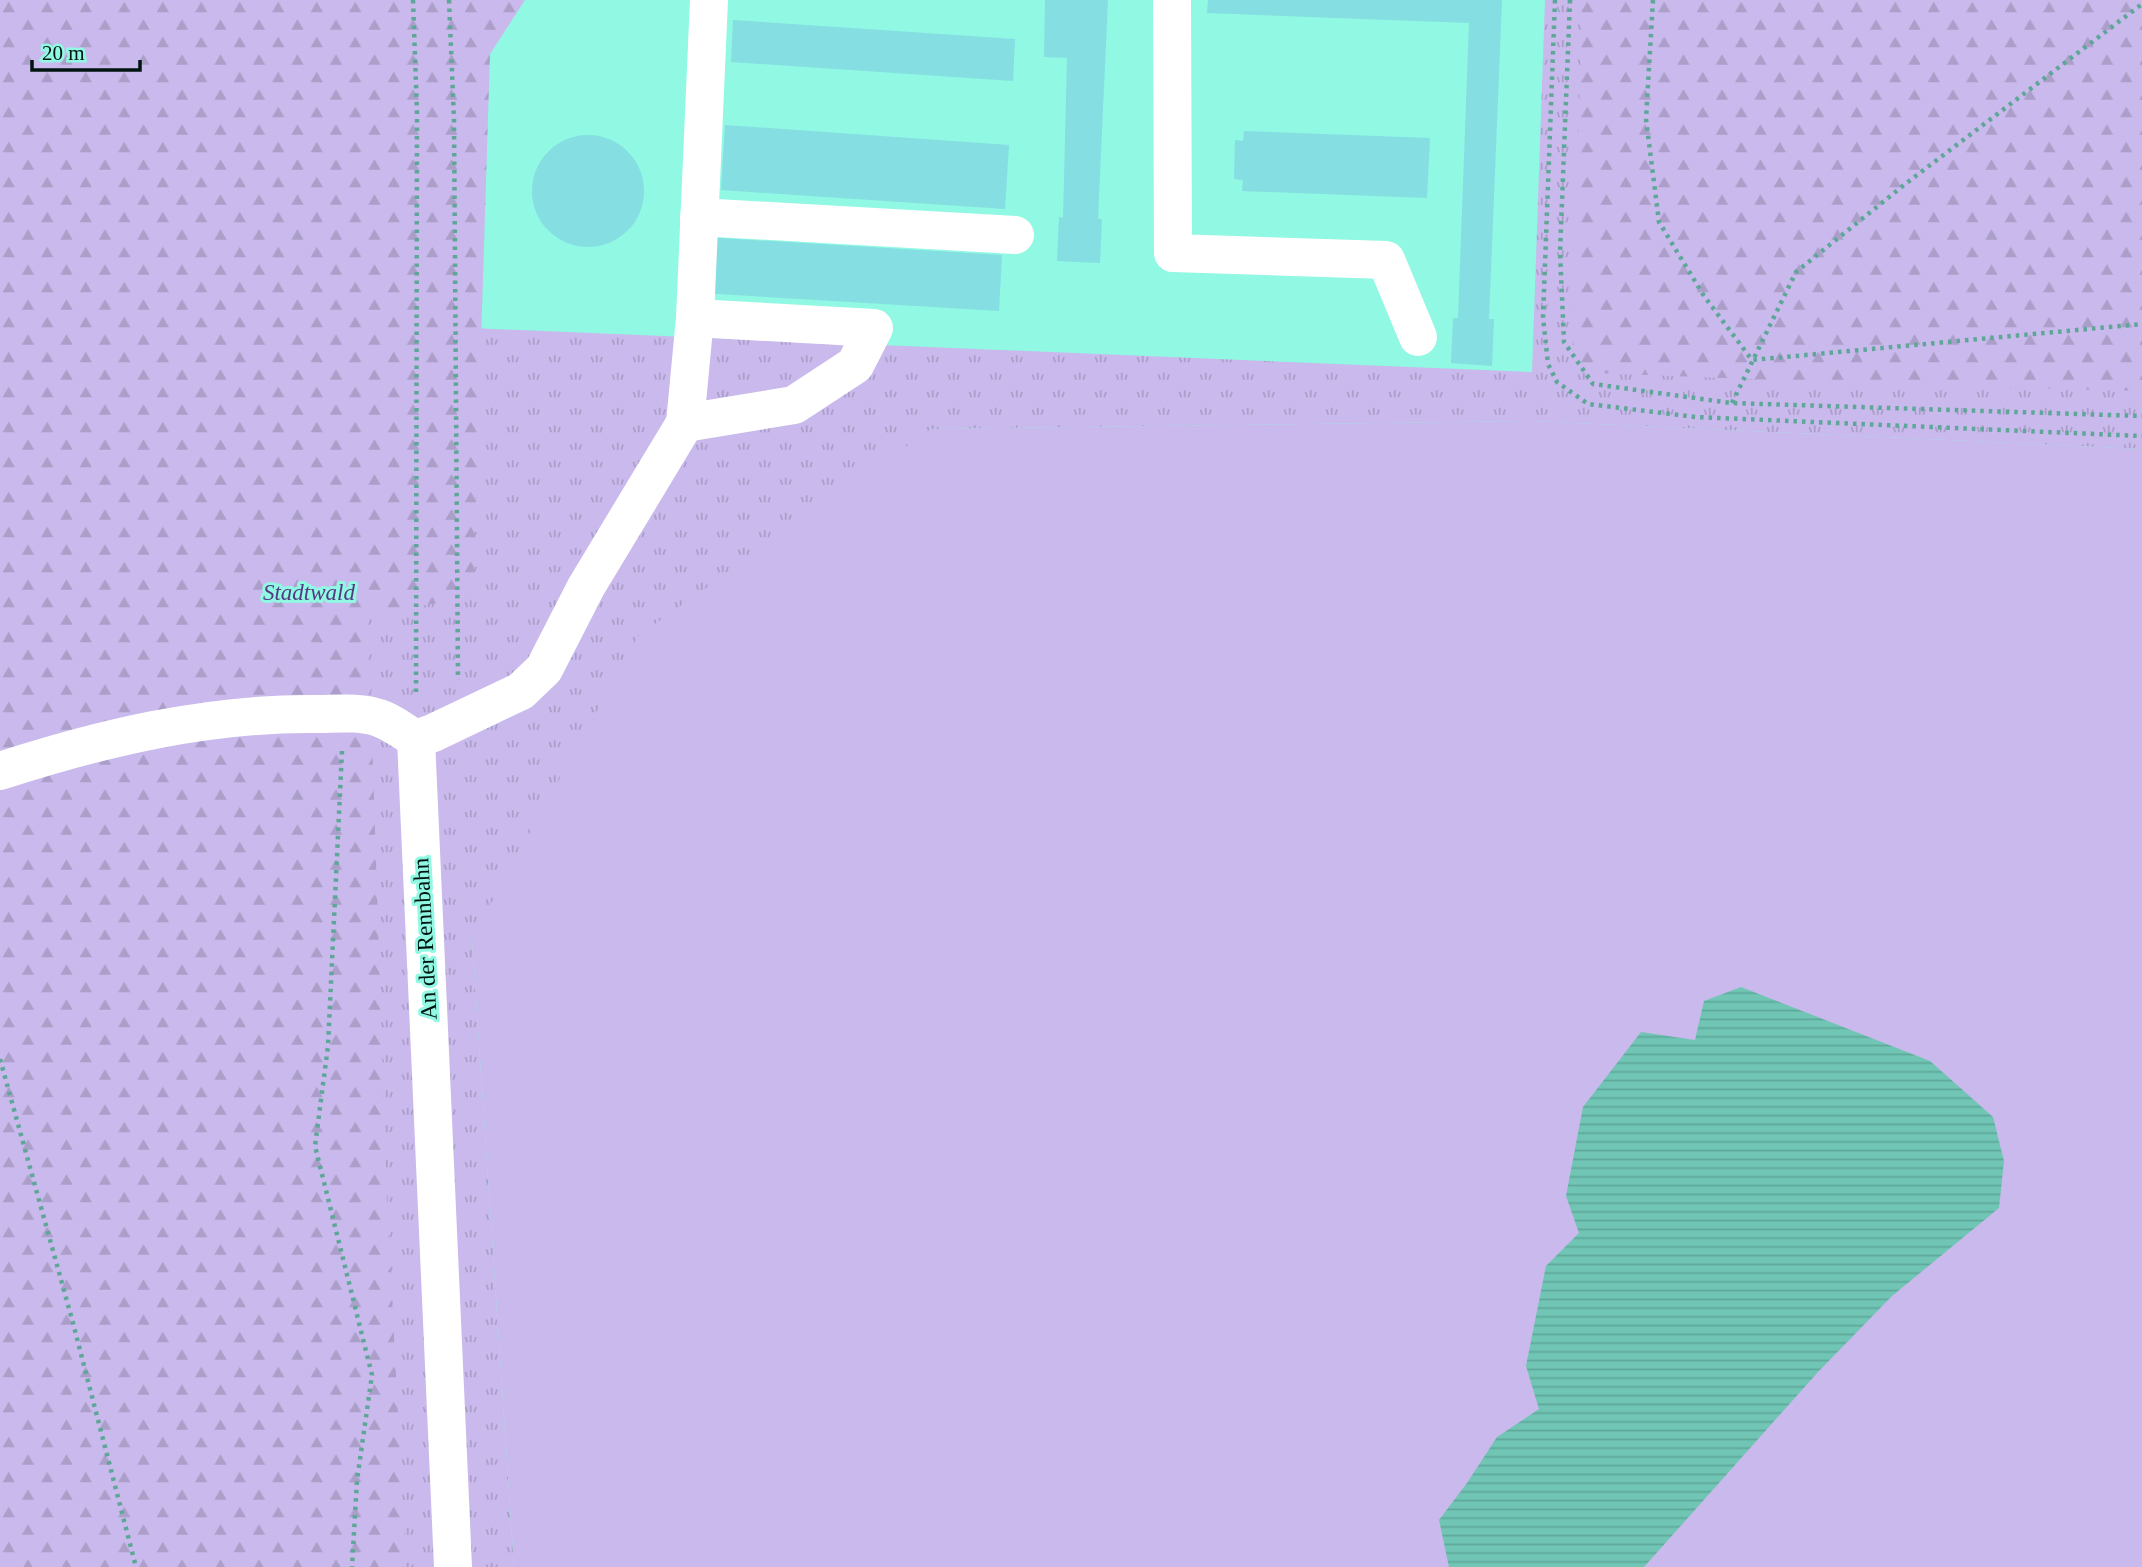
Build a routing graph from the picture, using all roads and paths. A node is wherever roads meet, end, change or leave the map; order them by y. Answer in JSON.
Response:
{"nodes":[{"id":1,"x":413,"y":0,"type":"edge"},
{"id":2,"x":449,"y":0,"type":"edge"},
{"id":3,"x":709,"y":0,"type":"edge"},
{"id":4,"x":1172,"y":0,"type":"edge"},
{"id":5,"x":1555,"y":0,"type":"edge"},
{"id":6,"x":1570,"y":0,"type":"edge"},
{"id":7,"x":1653,"y":0,"type":"edge"},
{"id":8,"x":2142,"y":4,"type":"edge"},
{"id":9,"x":699,"y":217,"type":"junction"},
{"id":10,"x":1015,"y":235,"type":"dead end"},
{"id":11,"x":695,"y":318,"type":"junction"},
{"id":12,"x":2142,"y":324,"type":"edge"},
{"id":13,"x":1418,"y":337,"type":"dead end"},
{"id":14,"x":1752,"y":360,"type":"junction"},
{"id":15,"x":1731,"y":403,"type":"junction"},
{"id":16,"x":2142,"y":416,"type":"edge"},
{"id":17,"x":685,"y":424,"type":"junction"},
{"id":18,"x":2142,"y":436,"type":"edge"},
{"id":19,"x":344,"y":714,"type":"junction"},
{"id":20,"x":425,"y":736,"type":"junction"},
{"id":21,"x":0,"y":771,"type":"edge"},
{"id":22,"x":0,"y":1059,"type":"edge"},
{"id":23,"x":136,"y":1567,"type":"edge"},
{"id":24,"x":352,"y":1567,"type":"edge"},
{"id":25,"x":453,"y":1567,"type":"edge"}],
"edges":[{"from":1,"to":20,"type":"path"},
{"from":2,"to":20,"type":"path"},
{"from":3,"to":9,"type":"street"},
{"from":4,"to":13,"type":"street"},
{"from":5,"to":18,"type":"path"},
{"from":6,"to":15,"type":"path"},
{"from":7,"to":14,"type":"path"},
{"from":8,"to":14,"type":"path"},
{"from":9,"to":10,"type":"street"},
{"from":9,"to":11,"type":"street"},
{"from":11,"to":17,"type":"street"},
{"from":11,"to":17,"type":"street"},
{"from":12,"to":14,"type":"path"},
{"from":14,"to":15,"type":"path"},
{"from":15,"to":16,"type":"path"},
{"from":17,"to":20,"type":"street"},
{"from":19,"to":20,"type":"street"},
{"from":19,"to":21,"type":"street"},
{"from":19,"to":24,"type":"path"},
{"from":20,"to":25,"type":"street","name":"An der Rennbahn"},
{"from":22,"to":23,"type":"path"}]}
